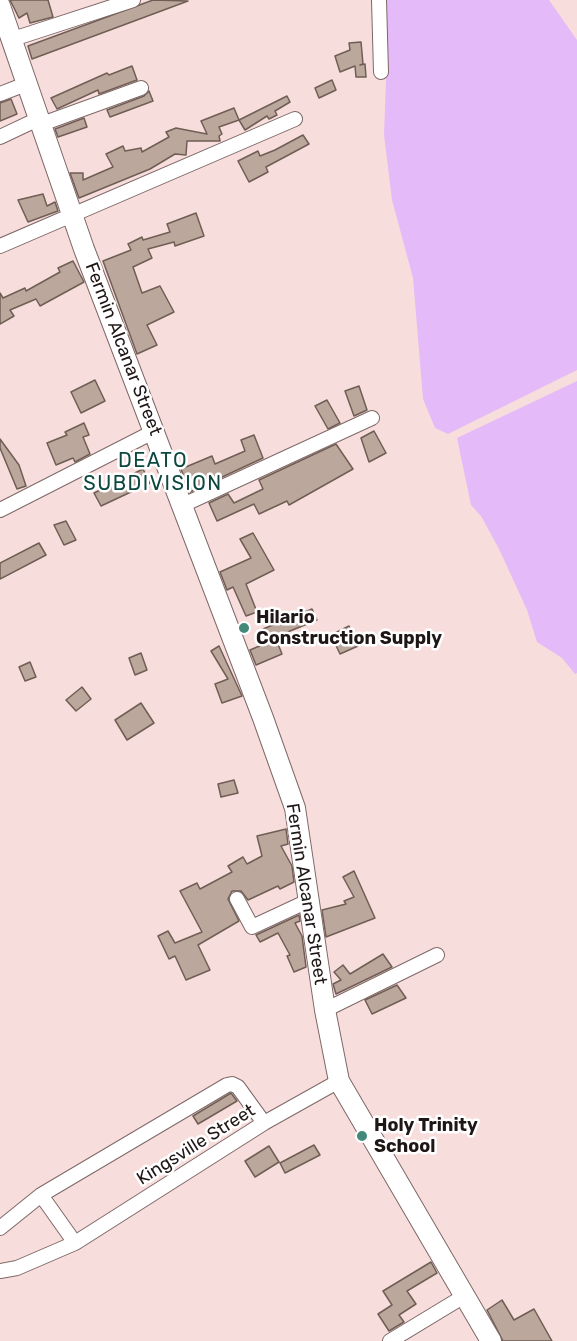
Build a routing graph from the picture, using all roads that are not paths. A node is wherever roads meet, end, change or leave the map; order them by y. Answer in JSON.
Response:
{"nodes":[{"id":1,"x":132,"y":0,"type":"edge"},
{"id":2,"x":379,"y":0,"type":"edge"},
{"id":3,"x":0,"y":6,"type":"edge"},
{"id":4,"x":13,"y":39,"type":"junction"},
{"id":5,"x":381,"y":72,"type":"dead end"},
{"id":6,"x":26,"y":84,"type":"junction"},
{"id":7,"x":141,"y":88,"type":"dead end"},
{"id":8,"x":0,"y":94,"type":"edge"},
{"id":9,"x":295,"y":119,"type":"dead end"},
{"id":10,"x":38,"y":122,"type":"junction"},
{"id":11,"x":0,"y":137,"type":"edge"},
{"id":12,"x":73,"y":215,"type":"junction"},
{"id":13,"x":0,"y":246,"type":"edge"},
{"id":14,"x":372,"y":418,"type":"dead end"},
{"id":15,"x":155,"y":431,"type":"junction"},
{"id":16,"x":183,"y":505,"type":"junction"},
{"id":17,"x":0,"y":510,"type":"edge"},
{"id":18,"x":237,"y":899,"type":"dead end"},
{"id":19,"x":310,"y":900,"type":"junction"},
{"id":20,"x":437,"y":955,"type":"dead end"},
{"id":21,"x":325,"y":1010,"type":"junction"},
{"id":22,"x":339,"y":1081,"type":"junction"},
{"id":23,"x":264,"y":1123,"type":"junction"},
{"id":24,"x":41,"y":1195,"type":"junction"},
{"id":25,"x":0,"y":1228,"type":"edge"},
{"id":26,"x":75,"y":1243,"type":"junction"},
{"id":27,"x":0,"y":1271,"type":"edge"},
{"id":28,"x":466,"y":1295,"type":"junction"},
{"id":29,"x":390,"y":1341,"type":"edge"},
{"id":30,"x":491,"y":1341,"type":"edge"}],
"edges":[{"from":1,"to":4,"type":"street"},
{"from":2,"to":5,"type":"street"},
{"from":3,"to":4,"type":"main road","name":"Fermin Alcanar Street"},
{"from":4,"to":6,"type":"main road","name":"Fermin Alcanar Street"},
{"from":6,"to":8,"type":"street"},
{"from":6,"to":10,"type":"main road","name":"Fermin Alcanar Street"},
{"from":7,"to":10,"type":"street"},
{"from":9,"to":12,"type":"street"},
{"from":10,"to":11,"type":"street"},
{"from":10,"to":12,"type":"main road","name":"Fermin Alcanar Street"},
{"from":12,"to":13,"type":"street"},
{"from":12,"to":15,"type":"main road","name":"Fermin Alcanar Street"},
{"from":14,"to":16,"type":"street"},
{"from":15,"to":16,"type":"main road","name":"Fermin Alcanar Street"},
{"from":15,"to":17,"type":"street"},
{"from":16,"to":19,"type":"main road","name":"Fermin Alcanar Street"},
{"from":18,"to":19,"type":"street"},
{"from":19,"to":21,"type":"main road","name":"Fermin Alcanar Street"},
{"from":20,"to":21,"type":"street"},
{"from":21,"to":22,"type":"main road","name":"Fermin Alcanar Street"},
{"from":22,"to":23,"type":"street","name":"Kingsville Street"},
{"from":22,"to":28,"type":"main road","name":"Fermin Alcanar Street"},
{"from":23,"to":24,"type":"street"},
{"from":23,"to":26,"type":"street","name":"Kingsville Street"},
{"from":24,"to":25,"type":"street"},
{"from":24,"to":26,"type":"street"},
{"from":26,"to":27,"type":"street","name":"Kingsville Street"},
{"from":28,"to":29,"type":"street"},
{"from":28,"to":30,"type":"main road","name":"Fermin Alcanar Street"}]}
